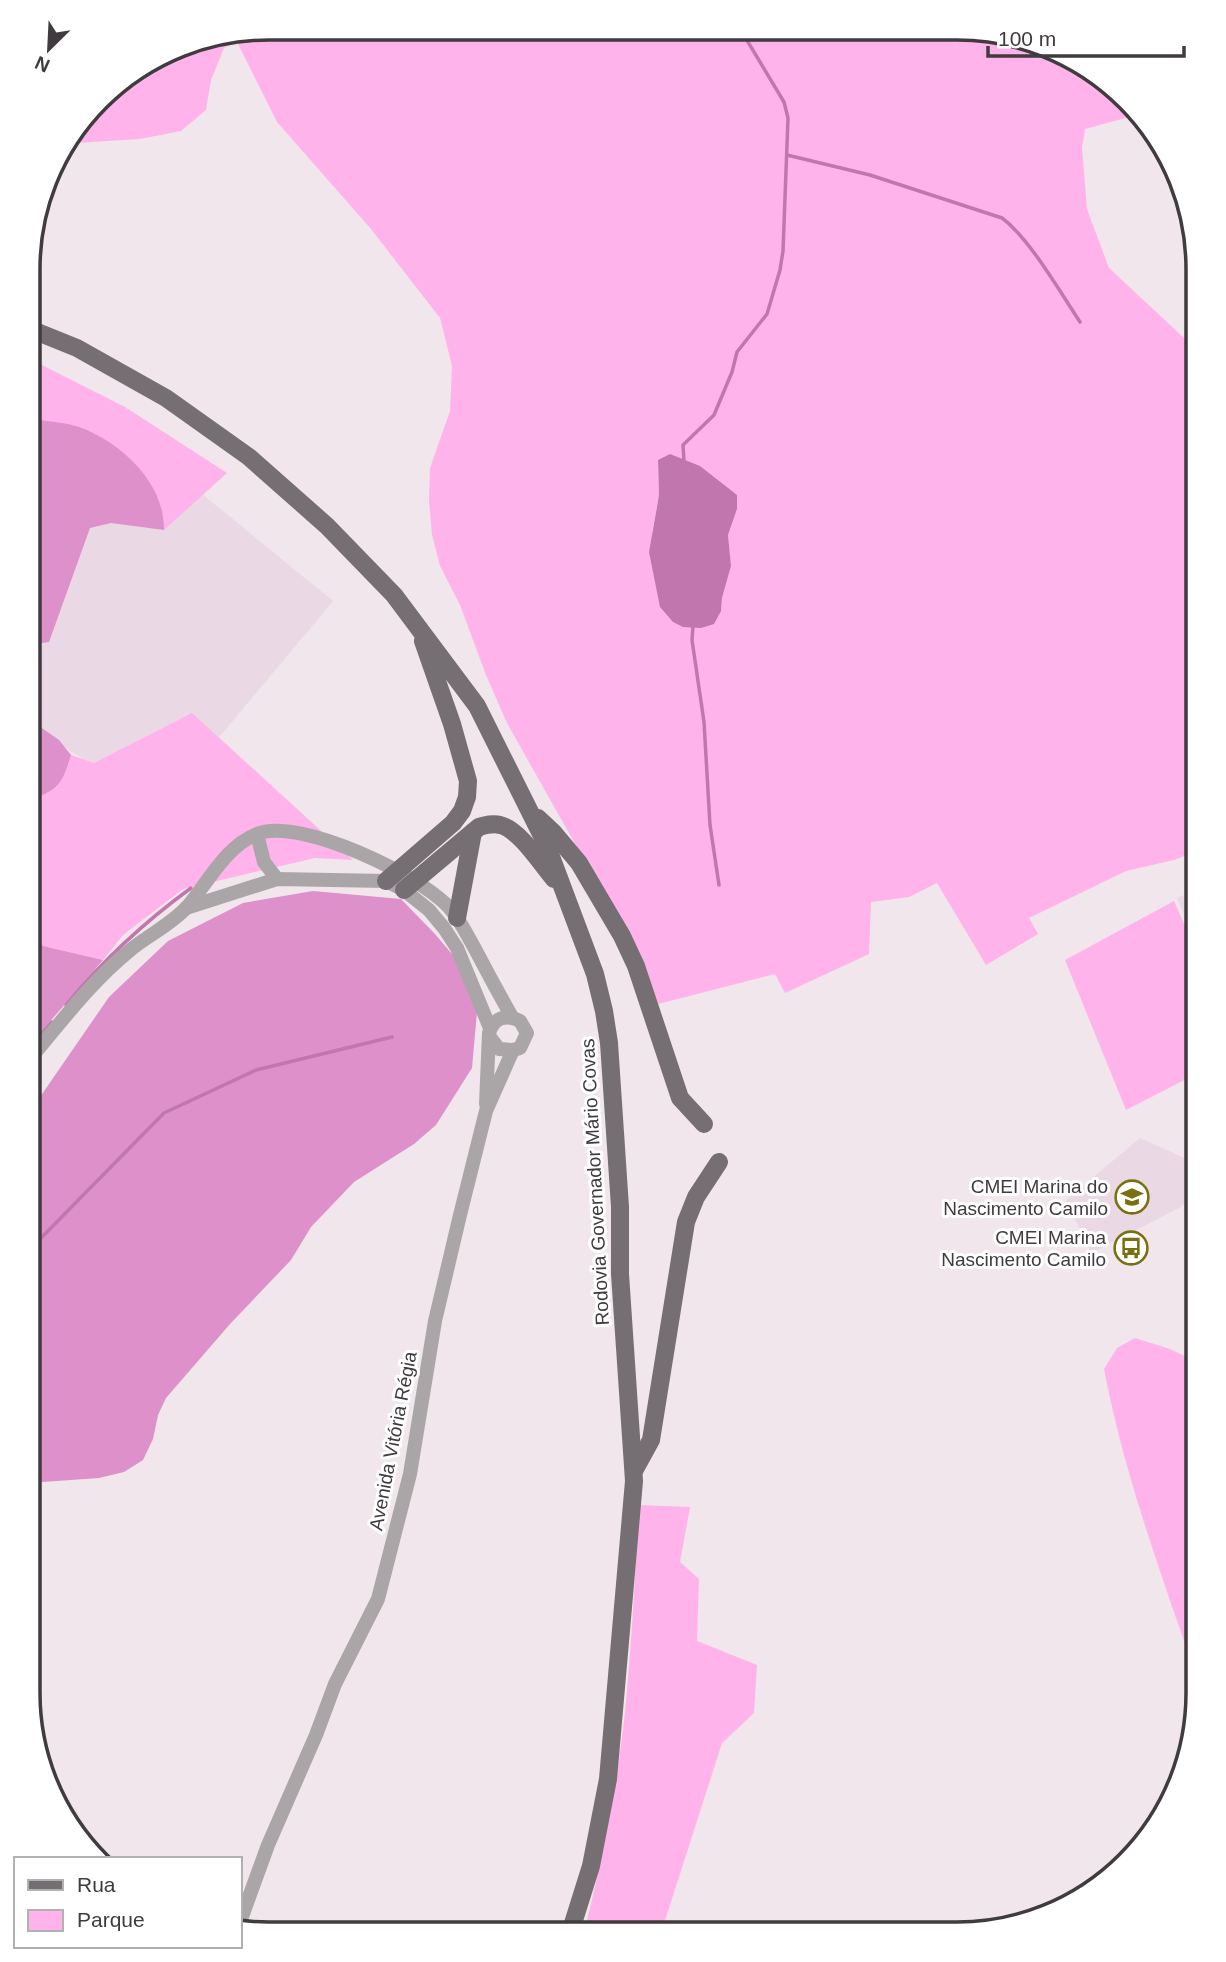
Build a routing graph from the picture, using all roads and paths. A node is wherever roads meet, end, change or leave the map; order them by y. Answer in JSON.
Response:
{"nodes":[{"id":1,"x":40,"y":333,"type":"edge"},
{"id":2,"x":418,"y":625,"type":"junction"},
{"id":3,"x":531,"y":812,"type":"junction"},
{"id":4,"x":472,"y":832,"type":"junction"},
{"id":5,"x":257,"y":834,"type":"junction"},
{"id":6,"x":392,"y":875,"type":"junction"},
{"id":7,"x":277,"y":879,"type":"junction"},
{"id":8,"x":410,"y":885,"type":"junction"},
{"id":9,"x":565,"y":893,"type":"junction"},
{"id":10,"x":186,"y":908,"type":"junction"},
{"id":11,"x":457,"y":918,"type":"junction"},
{"id":12,"x":512,"y":1017,"type":"junction"},
{"id":13,"x":490,"y":1032,"type":"junction"},
{"id":14,"x":40,"y":1047,"type":"edge"},
{"id":15,"x":513,"y":1050,"type":"junction"},
{"id":16,"x":486,"y":1111,"type":"junction"},
{"id":17,"x":704,"y":1124,"type":"dead end"},
{"id":18,"x":719,"y":1162,"type":"dead end"},
{"id":19,"x":635,"y":1471,"type":"junction"},
{"id":20,"x":242,"y":1916,"type":"edge"},
{"id":21,"x":574,"y":1922,"type":"edge"}],
"edges":[{"from":1,"to":2,"type":"main road","name":"Rodovia Governador Mário Covas"},
{"from":2,"to":3,"type":"main road","name":"Rodovia Governador Mário Covas"},
{"from":2,"to":6,"type":"main road"},
{"from":3,"to":9,"type":"main road","name":"Rodovia Governador Mário Covas"},
{"from":3,"to":17,"type":"main road"},
{"from":4,"to":8,"type":"main road"},
{"from":4,"to":9,"type":"main road"},
{"from":4,"to":11,"type":"main road"},
{"from":5,"to":6,"type":"street"},
{"from":5,"to":7,"type":"street"},
{"from":5,"to":10,"type":"street"},
{"from":6,"to":7,"type":"street"},
{"from":6,"to":8,"type":"street"},
{"from":7,"to":10,"type":"street"},
{"from":8,"to":11,"type":"street"},
{"from":8,"to":13,"type":"street"},
{"from":9,"to":19,"type":"main road","name":"Rodovia Governador Mário Covas"},
{"from":10,"to":14,"type":"street"},
{"from":11,"to":12,"type":"street"},
{"from":12,"to":13,"type":"street"},
{"from":12,"to":15,"type":"street"},
{"from":13,"to":15,"type":"street"},
{"from":13,"to":16,"type":"street","name":"Avenida Vitória Régia"},
{"from":15,"to":16,"type":"street","name":"Avenida Vitória Régia"},
{"from":16,"to":20,"type":"street","name":"Avenida Vitória Régia"},
{"from":18,"to":19,"type":"main road"},
{"from":19,"to":21,"type":"main road","name":"Rodovia Governador Mário Covas"}]}
